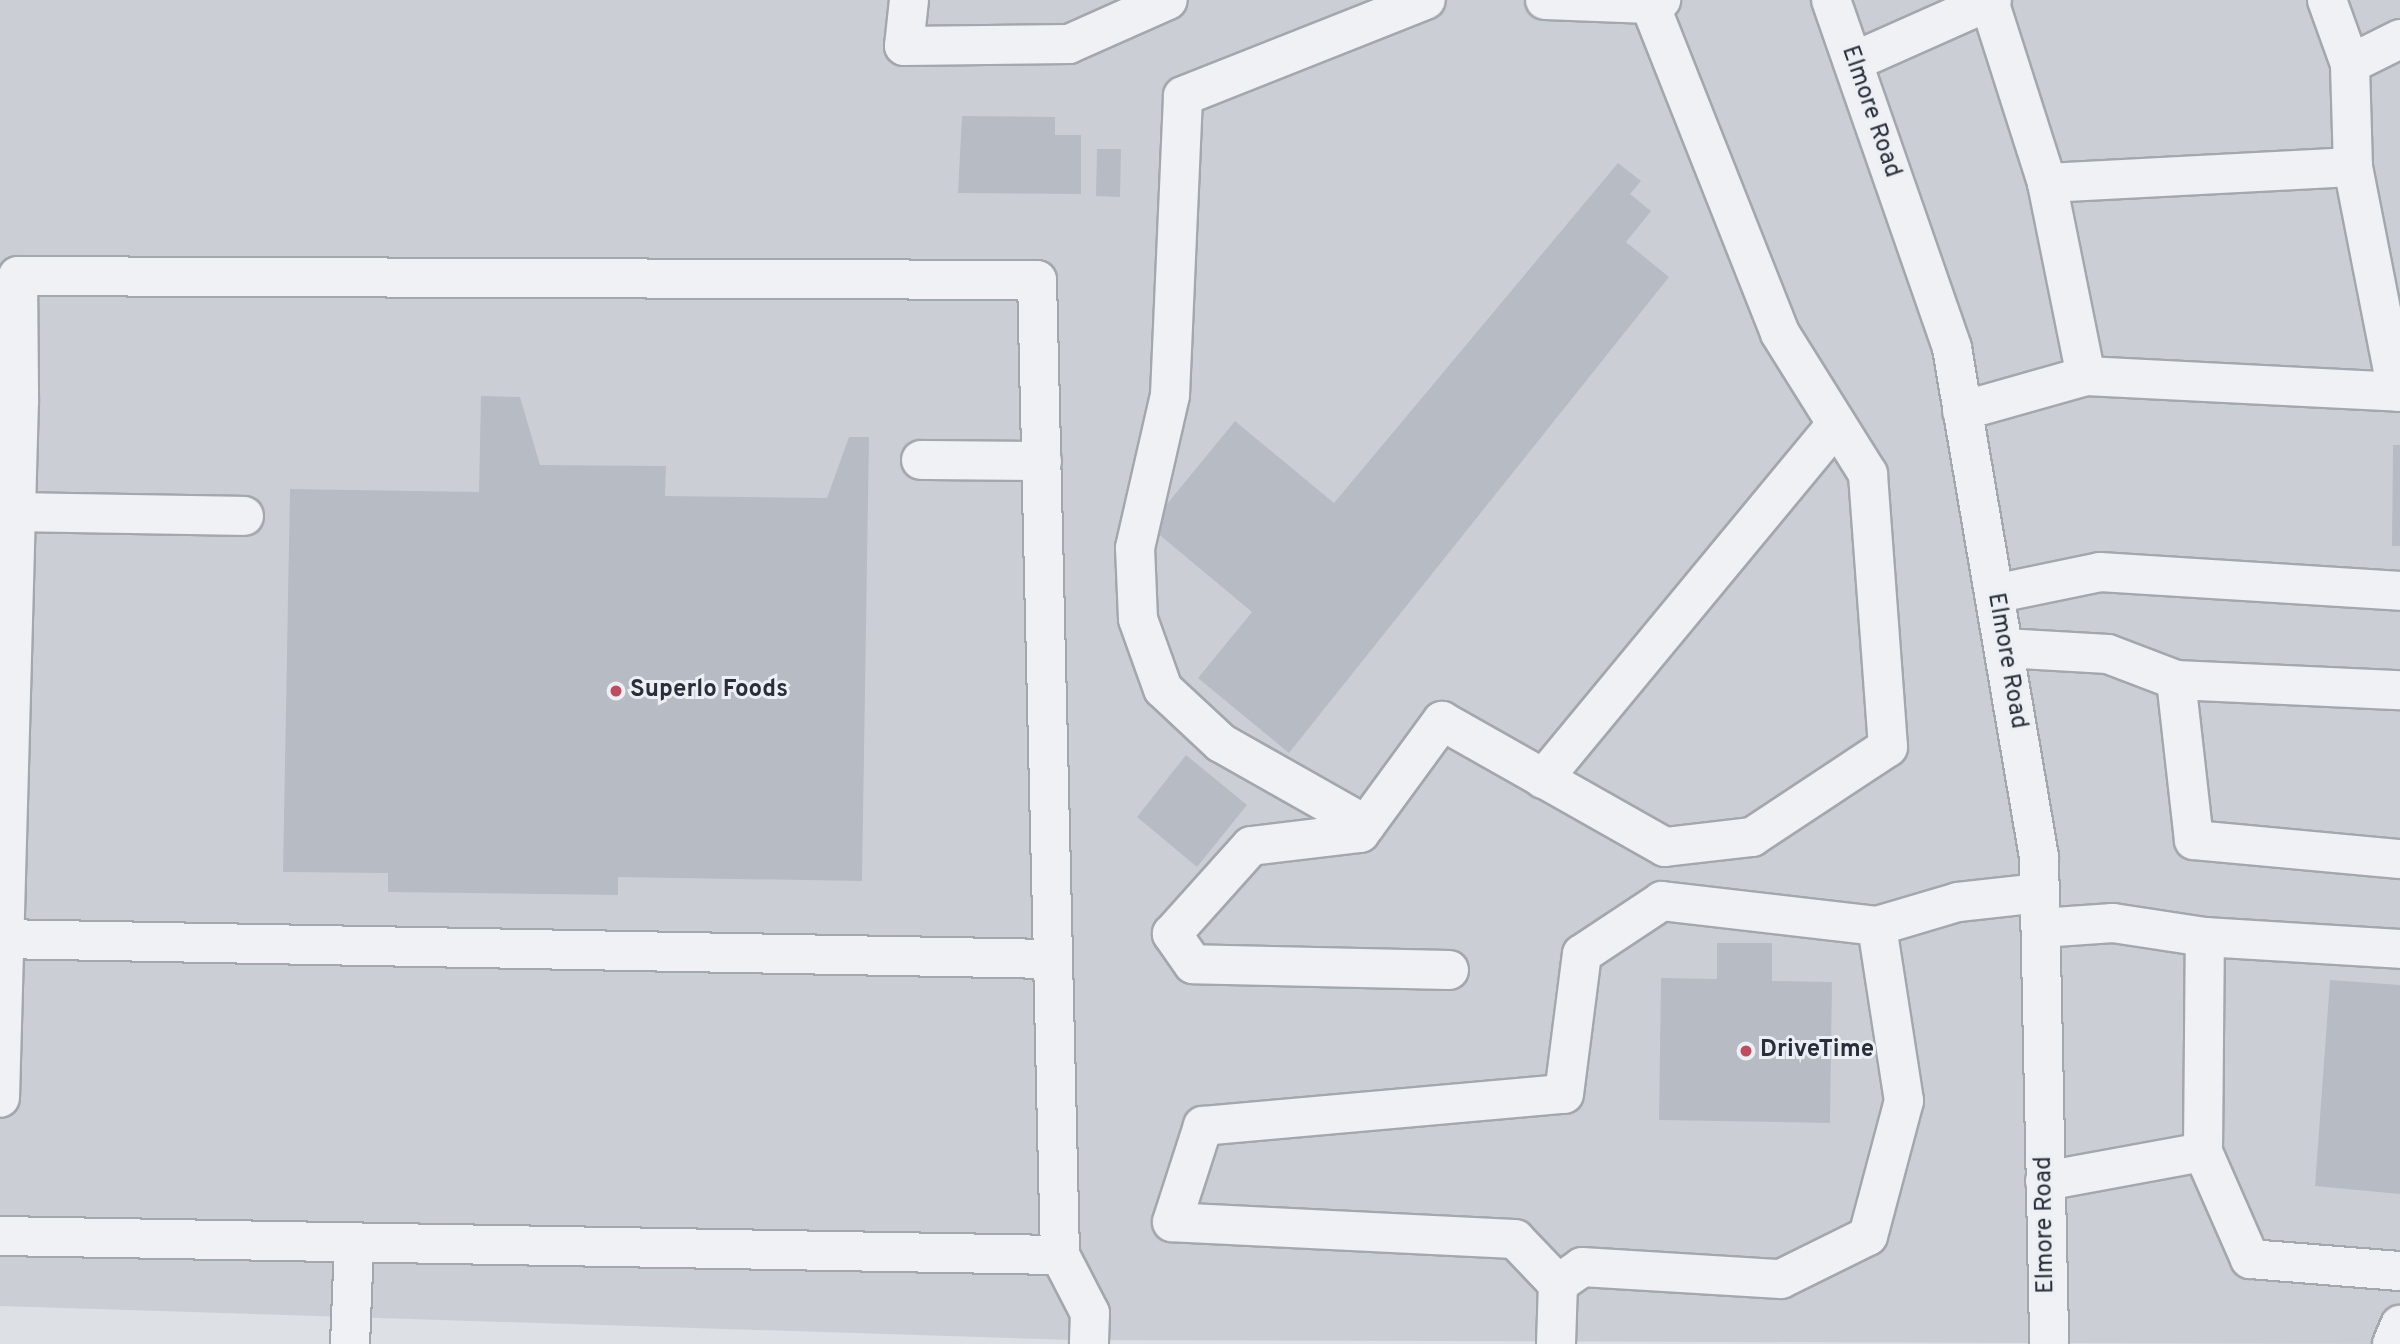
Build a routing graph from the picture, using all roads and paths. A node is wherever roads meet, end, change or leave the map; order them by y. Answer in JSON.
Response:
{"nodes":[{"id":1,"x":909,"y":0,"type":"edge"},
{"id":2,"x":1168,"y":0,"type":"edge"},
{"id":3,"x":1426,"y":0,"type":"edge"},
{"id":4,"x":1545,"y":0,"type":"edge"},
{"id":5,"x":1831,"y":0,"type":"edge"},
{"id":6,"x":2327,"y":0,"type":"edge"},
{"id":7,"x":1991,"y":1,"type":"edge"},
{"id":8,"x":1655,"y":2,"type":"edge"},
{"id":9,"x":2400,"y":39,"type":"edge"},
{"id":10,"x":1853,"y":62,"type":"junction"},
{"id":11,"x":2350,"y":64,"type":"junction"},
{"id":12,"x":2353,"y":167,"type":"junction"},
{"id":13,"x":2047,"y":183,"type":"junction"},
{"id":14,"x":2086,"y":376,"type":"junction"},
{"id":15,"x":2399,"y":392,"type":"edge"},
{"id":16,"x":10,"y":400,"type":"edge"},
{"id":17,"x":1962,"y":411,"type":"junction"},
{"id":18,"x":1835,"y":426,"type":"junction"},
{"id":19,"x":920,"y":460,"type":"dead end"},
{"id":20,"x":1042,"y":461,"type":"junction"},
{"id":21,"x":16,"y":512,"type":"junction"},
{"id":22,"x":244,"y":516,"type":"dead end"},
{"id":23,"x":2400,"y":591,"type":"edge"},
{"id":24,"x":1994,"y":594,"type":"junction"},
{"id":25,"x":2004,"y":648,"type":"junction"},
{"id":26,"x":2176,"y":680,"type":"junction"},
{"id":27,"x":2400,"y":690,"type":"edge"},
{"id":28,"x":1543,"y":779,"type":"junction"},
{"id":29,"x":1366,"y":825,"type":"junction"},
{"id":30,"x":2400,"y":859,"type":"edge"},
{"id":31,"x":2040,"y":910,"type":"junction"},
{"id":32,"x":1877,"y":926,"type":"junction"},
{"id":33,"x":2205,"y":937,"type":"junction"},
{"id":34,"x":2,"y":939,"type":"edge"},
{"id":35,"x":2400,"y":949,"type":"edge"},
{"id":36,"x":1054,"y":959,"type":"junction"},
{"id":37,"x":1448,"y":970,"type":"dead end"},
{"id":38,"x":0,"y":1098,"type":"edge"},
{"id":39,"x":2203,"y":1152,"type":"junction"},
{"id":40,"x":2045,"y":1181,"type":"junction"},
{"id":41,"x":0,"y":1236,"type":"edge"},
{"id":42,"x":354,"y":1242,"type":"junction"},
{"id":43,"x":1060,"y":1255,"type":"junction"},
{"id":44,"x":2400,"y":1271,"type":"edge"},
{"id":45,"x":1558,"y":1284,"type":"junction"},
{"id":46,"x":2400,"y":1325,"type":"edge"},
{"id":47,"x":351,"y":1344,"type":"edge"},
{"id":48,"x":1089,"y":1344,"type":"edge"},
{"id":49,"x":1556,"y":1344,"type":"edge"},
{"id":50,"x":2049,"y":1344,"type":"edge"},
{"id":51,"x":2392,"y":1344,"type":"edge"}],
"edges":[{"from":1,"to":2,"type":"street"},
{"from":3,"to":29,"type":"street"},
{"from":4,"to":8,"type":"street"},
{"from":5,"to":10,"type":"street","name":"Elmore Road"},
{"from":6,"to":11,"type":"street"},
{"from":7,"to":10,"type":"street"},
{"from":7,"to":13,"type":"street"},
{"from":8,"to":18,"type":"street"},
{"from":9,"to":11,"type":"street"},
{"from":10,"to":17,"type":"street","name":"Elmore Road"},
{"from":11,"to":12,"type":"street"},
{"from":12,"to":13,"type":"street"},
{"from":12,"to":15,"type":"street"},
{"from":13,"to":14,"type":"street"},
{"from":14,"to":15,"type":"street"},
{"from":14,"to":17,"type":"street"},
{"from":16,"to":20,"type":"street"},
{"from":16,"to":21,"type":"street"},
{"from":17,"to":24,"type":"street","name":"Elmore Road"},
{"from":18,"to":28,"type":"street"},
{"from":18,"to":28,"type":"street"},
{"from":19,"to":20,"type":"street"},
{"from":20,"to":36,"type":"street"},
{"from":21,"to":22,"type":"street"},
{"from":21,"to":34,"type":"street"},
{"from":23,"to":24,"type":"street"},
{"from":24,"to":25,"type":"street","name":"Elmore Road"},
{"from":25,"to":26,"type":"street"},
{"from":25,"to":31,"type":"street","name":"Elmore Road"},
{"from":26,"to":27,"type":"street"},
{"from":26,"to":30,"type":"street"},
{"from":28,"to":29,"type":"street"},
{"from":29,"to":37,"type":"street"},
{"from":31,"to":32,"type":"street"},
{"from":31,"to":33,"type":"street"},
{"from":31,"to":40,"type":"street","name":"Elmore Road"},
{"from":32,"to":45,"type":"street"},
{"from":32,"to":45,"type":"street"},
{"from":33,"to":35,"type":"street"},
{"from":33,"to":39,"type":"street"},
{"from":34,"to":36,"type":"street"},
{"from":34,"to":38,"type":"street"},
{"from":36,"to":43,"type":"street"},
{"from":39,"to":40,"type":"street"},
{"from":39,"to":44,"type":"street"},
{"from":40,"to":50,"type":"street","name":"Elmore Road"},
{"from":41,"to":42,"type":"street"},
{"from":42,"to":43,"type":"street"},
{"from":42,"to":47,"type":"street"},
{"from":43,"to":48,"type":"street"},
{"from":45,"to":49,"type":"street"},
{"from":46,"to":51,"type":"street"}]}
